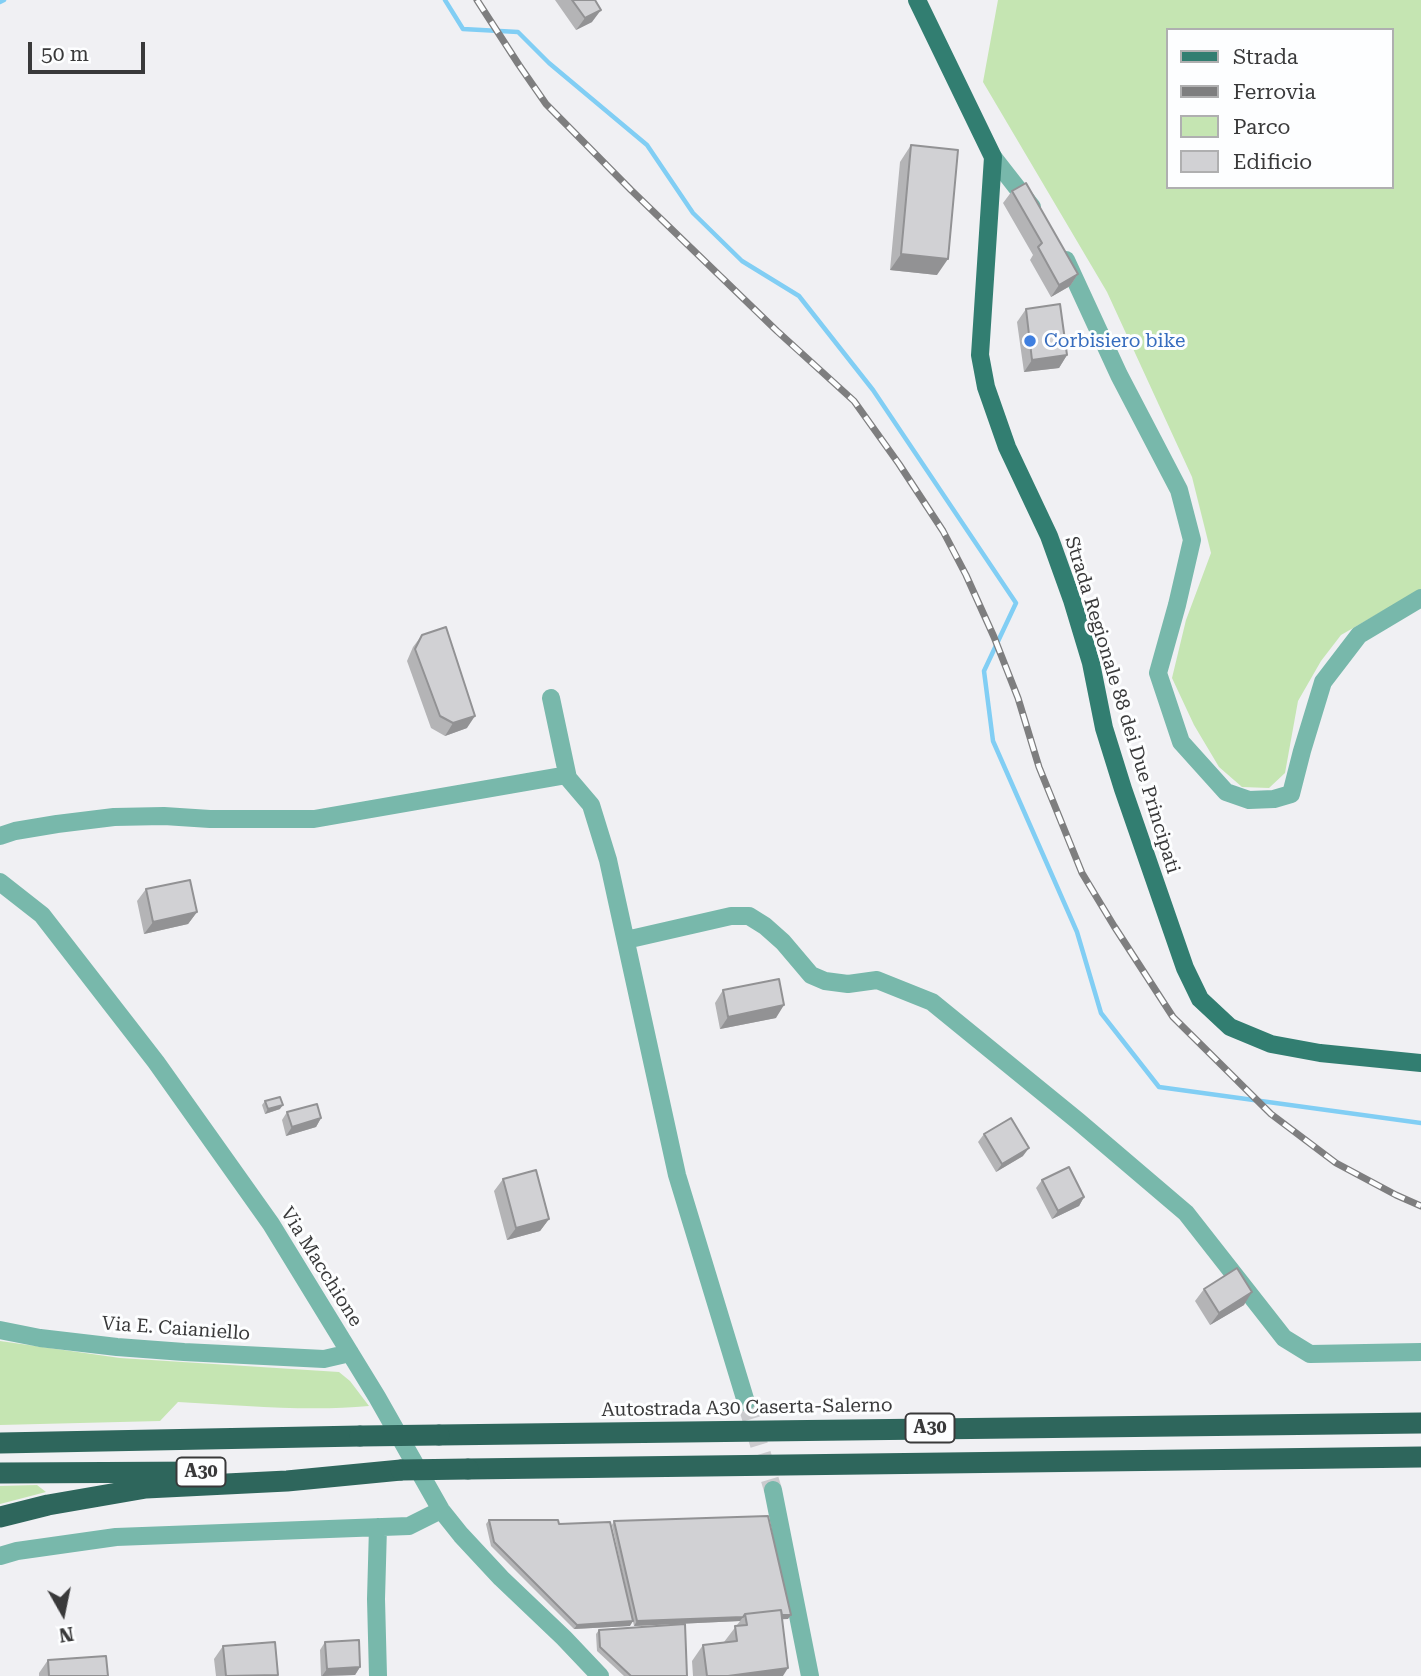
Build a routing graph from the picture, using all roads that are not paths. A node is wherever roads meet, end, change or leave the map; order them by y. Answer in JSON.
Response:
{"nodes":[{"id":1,"x":917,"y":0,"type":"edge"},
{"id":2,"x":993,"y":158,"type":"junction"},
{"id":3,"x":1044,"y":221,"type":"edge"},
{"id":4,"x":1058,"y":244,"type":"edge"},
{"id":5,"x":1421,"y":598,"type":"edge"},
{"id":6,"x":551,"y":698,"type":"dead end"},
{"id":7,"x":567,"y":775,"type":"junction"},
{"id":8,"x":0,"y":836,"type":"edge"},
{"id":9,"x":0,"y":882,"type":"edge"},
{"id":10,"x":626,"y":940,"type":"junction"},
{"id":11,"x":1421,"y":1063,"type":"edge"},
{"id":12,"x":0,"y":1330,"type":"edge"},
{"id":13,"x":1421,"y":1352,"type":"edge"},
{"id":14,"x":349,"y":1353,"type":"junction"},
{"id":15,"x":746,"y":1402,"type":"tunnel mouth"},
{"id":16,"x":1421,"y":1423,"type":"edge"},
{"id":17,"x":0,"y":1443,"type":"edge"},
{"id":18,"x":1421,"y":1457,"type":"edge"},
{"id":19,"x":401,"y":1470,"type":"junction"},
{"id":20,"x":0,"y":1473,"type":"edge"},
{"id":21,"x":773,"y":1490,"type":"tunnel mouth"},
{"id":22,"x":441,"y":1510,"type":"junction"},
{"id":23,"x":0,"y":1517,"type":"edge"},
{"id":24,"x":378,"y":1527,"type":"junction"},
{"id":25,"x":0,"y":1556,"type":"edge"},
{"id":26,"x":378,"y":1676,"type":"edge"},
{"id":27,"x":600,"y":1676,"type":"edge"},
{"id":28,"x":810,"y":1676,"type":"edge"}],
"edges":[{"from":1,"to":2,"type":"main road","name":"Strada Regionale 88 dei Due Principati"},
{"from":2,"to":3,"type":"street"},
{"from":2,"to":11,"type":"main road","name":"Strada Regionale 88 dei Due Principati"},
{"from":4,"to":5,"type":"street"},
{"from":6,"to":7,"type":"street"},
{"from":7,"to":8,"type":"street"},
{"from":7,"to":10,"type":"street"},
{"from":9,"to":14,"type":"street","name":"Via Macchione"},
{"from":10,"to":13,"type":"street"},
{"from":10,"to":15,"type":"street"},
{"from":12,"to":14,"type":"street","name":"Via E. Caianiello"},
{"from":14,"to":22,"type":"street","name":"Via Macchione"},
{"from":16,"to":17,"type":"highway","name":"Autostrada A30 Caserta-Salerno","number":"A30","bridge":true},
{"from":18,"to":19,"type":"highway","number":"A30","bridge":true},
{"from":19,"to":20,"type":"highway","number":"A30"},
{"from":19,"to":23,"type":"highway"},
{"from":21,"to":28,"type":"street"},
{"from":22,"to":24,"type":"street"},
{"from":22,"to":27,"type":"street","name":"Via Macchione"},
{"from":24,"to":25,"type":"street"},
{"from":24,"to":26,"type":"street"}]}
